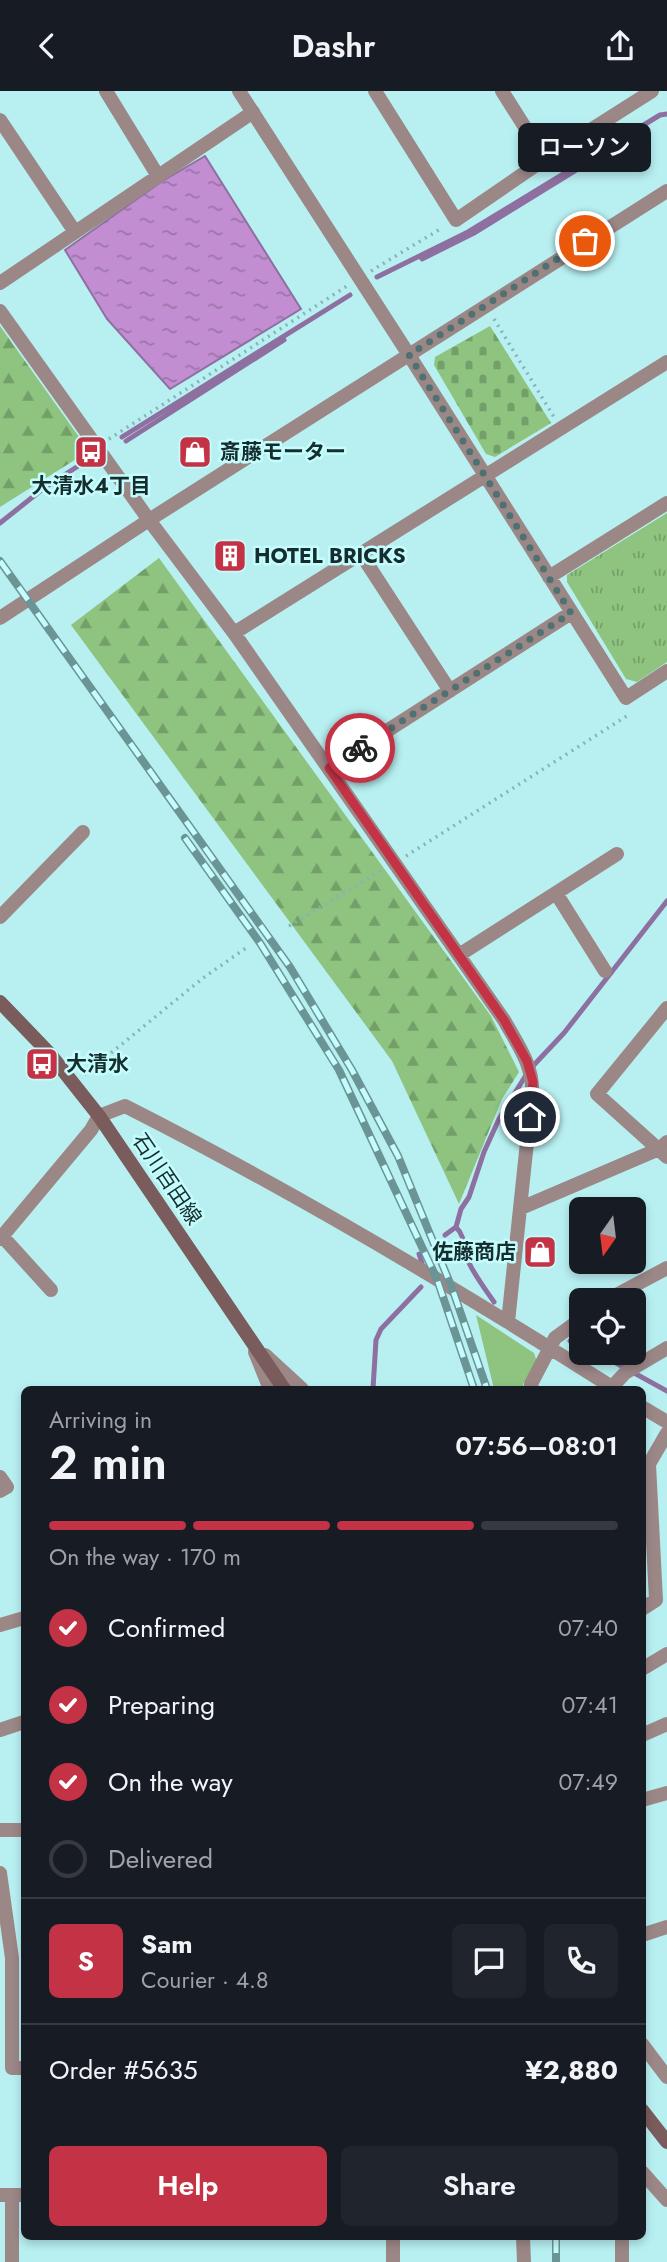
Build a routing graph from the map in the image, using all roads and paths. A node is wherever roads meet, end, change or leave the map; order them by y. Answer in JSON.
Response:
{"nodes":[{"id":1,"x":106,"y":91,"type":"edge"},
{"id":2,"x":239,"y":91,"type":"edge"},
{"id":3,"x":375,"y":91,"type":"edge"},
{"id":4,"x":502,"y":91,"type":"edge"},
{"id":5,"x":652,"y":91,"type":"edge"},
{"id":6,"x":253,"y":112,"type":"junction"},
{"id":7,"x":0,"y":120,"type":"edge"},
{"id":8,"x":545,"y":159,"type":"junction"},
{"id":9,"x":158,"y":176,"type":"junction"},
{"id":10,"x":667,"y":191,"type":"edge"},
{"id":11,"x":456,"y":220,"type":"junction"},
{"id":12,"x":75,"y":232,"type":"junction"},
{"id":13,"x":360,"y":278,"type":"junction"},
{"id":14,"x":0,"y":283,"type":"edge"},
{"id":15,"x":0,"y":311,"type":"edge"},
{"id":16,"x":491,"y":315,"type":"dead end"},
{"id":17,"x":409,"y":355,"type":"junction"},
{"id":18,"x":667,"y":362,"type":"edge"},
{"id":19,"x":560,"y":428,"type":"junction"},
{"id":20,"x":97,"y":446,"type":"junction"},
{"id":21,"x":485,"y":475,"type":"junction"},
{"id":22,"x":667,"y":503,"type":"edge"},
{"id":23,"x":149,"y":520,"type":"junction"},
{"id":24,"x":361,"y":554,"type":"junction"},
{"id":25,"x":549,"y":577,"type":"junction"},
{"id":26,"x":571,"y":613,"type":"junction"},
{"id":27,"x":0,"y":618,"type":"edge"},
{"id":28,"x":234,"y":633,"type":"junction"},
{"id":29,"x":667,"y":671,"type":"edge"},
{"id":30,"x":450,"y":691,"type":"junction"},
{"id":31,"x":626,"y":698,"type":"junction"},
{"id":32,"x":329,"y":768,"type":"junction"},
{"id":33,"x":83,"y":832,"type":"dead end"},
{"id":34,"x":617,"y":854,"type":"dead end"},
{"id":35,"x":395,"y":863,"type":"junction"},
{"id":36,"x":556,"y":894,"type":"junction"},
{"id":37,"x":0,"y":917,"type":"edge"},
{"id":38,"x":289,"y":926,"type":"dead end"},
{"id":39,"x":246,"y":949,"type":"dead end"},
{"id":40,"x":459,"y":955,"type":"junction"},
{"id":41,"x":605,"y":971,"type":"dead end"},
{"id":42,"x":0,"y":1002,"type":"edge"},
{"id":43,"x":667,"y":1008,"type":"edge"},
{"id":44,"x":74,"y":1083,"type":"junction"},
{"id":45,"x":99,"y":1116,"type":"junction"},
{"id":46,"x":664,"y":1149,"type":"edge"},
{"id":47,"x":521,"y":1208,"type":"junction"},
{"id":48,"x":1,"y":1237,"type":"edge"},
{"id":49,"x":667,"y":1268,"type":"edge"},
{"id":50,"x":630,"y":1288,"type":"edge"},
{"id":51,"x":51,"y":1290,"type":"dead end"},
{"id":52,"x":508,"y":1322,"type":"junction"},
{"id":53,"x":569,"y":1328,"type":"edge"},
{"id":54,"x":251,"y":1342,"type":"junction"},
{"id":55,"x":549,"y":1347,"type":"junction"},
{"id":56,"x":667,"y":1348,"type":"edge"},
{"id":57,"x":269,"y":1386,"type":"edge"},
{"id":58,"x":283,"y":1386,"type":"edge"},
{"id":59,"x":299,"y":1386,"type":"edge"},
{"id":60,"x":531,"y":1386,"type":"edge"},
{"id":61,"x":611,"y":1386,"type":"edge"},
{"id":62,"x":616,"y":1386,"type":"edge"},
{"id":63,"x":646,"y":1409,"type":"edge"},
{"id":64,"x":667,"y":1422,"type":"edge"},
{"id":65,"x":667,"y":1433,"type":"edge"},
{"id":66,"x":0,"y":1477,"type":"edge"},
{"id":67,"x":0,"y":1491,"type":"edge"},
{"id":68,"x":646,"y":1606,"type":"edge"},
{"id":69,"x":21,"y":1619,"type":"edge"},
{"id":70,"x":0,"y":1625,"type":"edge"},
{"id":71,"x":667,"y":1654,"type":"edge"},
{"id":72,"x":646,"y":1666,"type":"edge"},
{"id":73,"x":21,"y":1724,"type":"edge"},
{"id":74,"x":667,"y":1724,"type":"edge"},
{"id":75,"x":0,"y":1730,"type":"edge"},
{"id":76,"x":646,"y":1733,"type":"edge"},
{"id":77,"x":667,"y":1793,"type":"edge"},
{"id":78,"x":646,"y":1799,"type":"edge"},
{"id":79,"x":0,"y":1830,"type":"edge"},
{"id":80,"x":21,"y":1830,"type":"edge"},
{"id":81,"x":0,"y":1873,"type":"edge"},
{"id":82,"x":667,"y":1927,"type":"edge"},
{"id":83,"x":646,"y":1934,"type":"edge"},
{"id":84,"x":18,"y":1958,"type":"edge"},
{"id":85,"x":646,"y":2049,"type":"edge"},
{"id":86,"x":21,"y":2068,"type":"edge"},
{"id":87,"x":667,"y":2077,"type":"edge"},
{"id":88,"x":646,"y":2115,"type":"edge"},
{"id":89,"x":667,"y":2142,"type":"edge"},
{"id":90,"x":646,"y":2176,"type":"edge"},
{"id":91,"x":12,"y":2195,"type":"edge"},
{"id":92,"x":667,"y":2200,"type":"edge"},
{"id":93,"x":393,"y":2240,"type":"edge"},
{"id":94,"x":523,"y":2240,"type":"edge"},
{"id":95,"x":622,"y":2240,"type":"edge"},
{"id":96,"x":12,"y":2262,"type":"edge"},
{"id":97,"x":393,"y":2262,"type":"edge"},
{"id":98,"x":524,"y":2262,"type":"edge"},
{"id":99,"x":622,"y":2262,"type":"edge"}],
"edges":[{"from":1,"to":9,"type":"street"},
{"from":2,"to":6,"type":"street"},
{"from":3,"to":11,"type":"street"},
{"from":4,"to":8,"type":"street"},
{"from":5,"to":8,"type":"street"},
{"from":6,"to":9,"type":"street"},
{"from":6,"to":13,"type":"street"},
{"from":7,"to":12,"type":"street"},
{"from":8,"to":11,"type":"street"},
{"from":9,"to":12,"type":"street"},
{"from":10,"to":17,"type":"street"},
{"from":11,"to":13,"type":"path"},
{"from":12,"to":14,"type":"street"},
{"from":13,"to":17,"type":"street"},
{"from":13,"to":20,"type":"path"},
{"from":15,"to":20,"type":"street"},
{"from":16,"to":19,"type":"path"},
{"from":17,"to":21,"type":"street"},
{"from":17,"to":23,"type":"street"},
{"from":18,"to":19,"type":"street"},
{"from":19,"to":21,"type":"street"},
{"from":20,"to":23,"type":"street"},
{"from":21,"to":24,"type":"street"},
{"from":21,"to":25,"type":"street"},
{"from":22,"to":25,"type":"street"},
{"from":23,"to":27,"type":"street"},
{"from":23,"to":28,"type":"street"},
{"from":24,"to":28,"type":"street"},
{"from":24,"to":30,"type":"street"},
{"from":25,"to":26,"type":"street"},
{"from":26,"to":30,"type":"street"},
{"from":26,"to":31,"type":"street"},
{"from":28,"to":32,"type":"street"},
{"from":29,"to":31,"type":"street"},
{"from":30,"to":32,"type":"street"},
{"from":31,"to":35,"type":"path"},
{"from":32,"to":35,"type":"street"},
{"from":33,"to":37,"type":"street"},
{"from":34,"to":36,"type":"street"},
{"from":35,"to":38,"type":"path"},
{"from":35,"to":40,"type":"street"},
{"from":36,"to":40,"type":"street"},
{"from":36,"to":41,"type":"street"},
{"from":39,"to":44,"type":"path"},
{"from":40,"to":47,"type":"street"},
{"from":42,"to":44,"type":"main road","name":"石川百田線"},
{"from":43,"to":46,"type":"street"},
{"from":44,"to":45,"type":"main road","name":"石川百田線"},
{"from":45,"to":48,"type":"street"},
{"from":45,"to":52,"type":"street"},
{"from":45,"to":54,"type":"main road","name":"石川百田線"},
{"from":46,"to":47,"type":"street"},
{"from":47,"to":52,"type":"street"},
{"from":48,"to":51,"type":"street"},
{"from":49,"to":50,"type":"street"},
{"from":52,"to":55,"type":"street"},
{"from":53,"to":55,"type":"street"},
{"from":54,"to":57,"type":"street"},
{"from":54,"to":58,"type":"main road","name":"石川百田線"},
{"from":54,"to":59,"type":"street"},
{"from":55,"to":60,"type":"street"},
{"from":55,"to":61,"type":"street"},
{"from":56,"to":62,"type":"street"},
{"from":63,"to":64,"type":"street"},
{"from":65,"to":68,"type":"street"},
{"from":66,"to":67,"type":"street"},
{"from":69,"to":70,"type":"street"},
{"from":71,"to":72,"type":"street"},
{"from":73,"to":75,"type":"street"},
{"from":74,"to":76,"type":"street"},
{"from":77,"to":78,"type":"street"},
{"from":79,"to":80,"type":"street"},
{"from":81,"to":84,"type":"street"},
{"from":82,"to":83,"type":"street"},
{"from":84,"to":86,"type":"street"},
{"from":85,"to":87,"type":"street"},
{"from":88,"to":89,"type":"main road"},
{"from":90,"to":92,"type":"street"},
{"from":91,"to":96,"type":"street"},
{"from":93,"to":97,"type":"street"},
{"from":94,"to":98,"type":"street"},
{"from":95,"to":99,"type":"street"}]}
